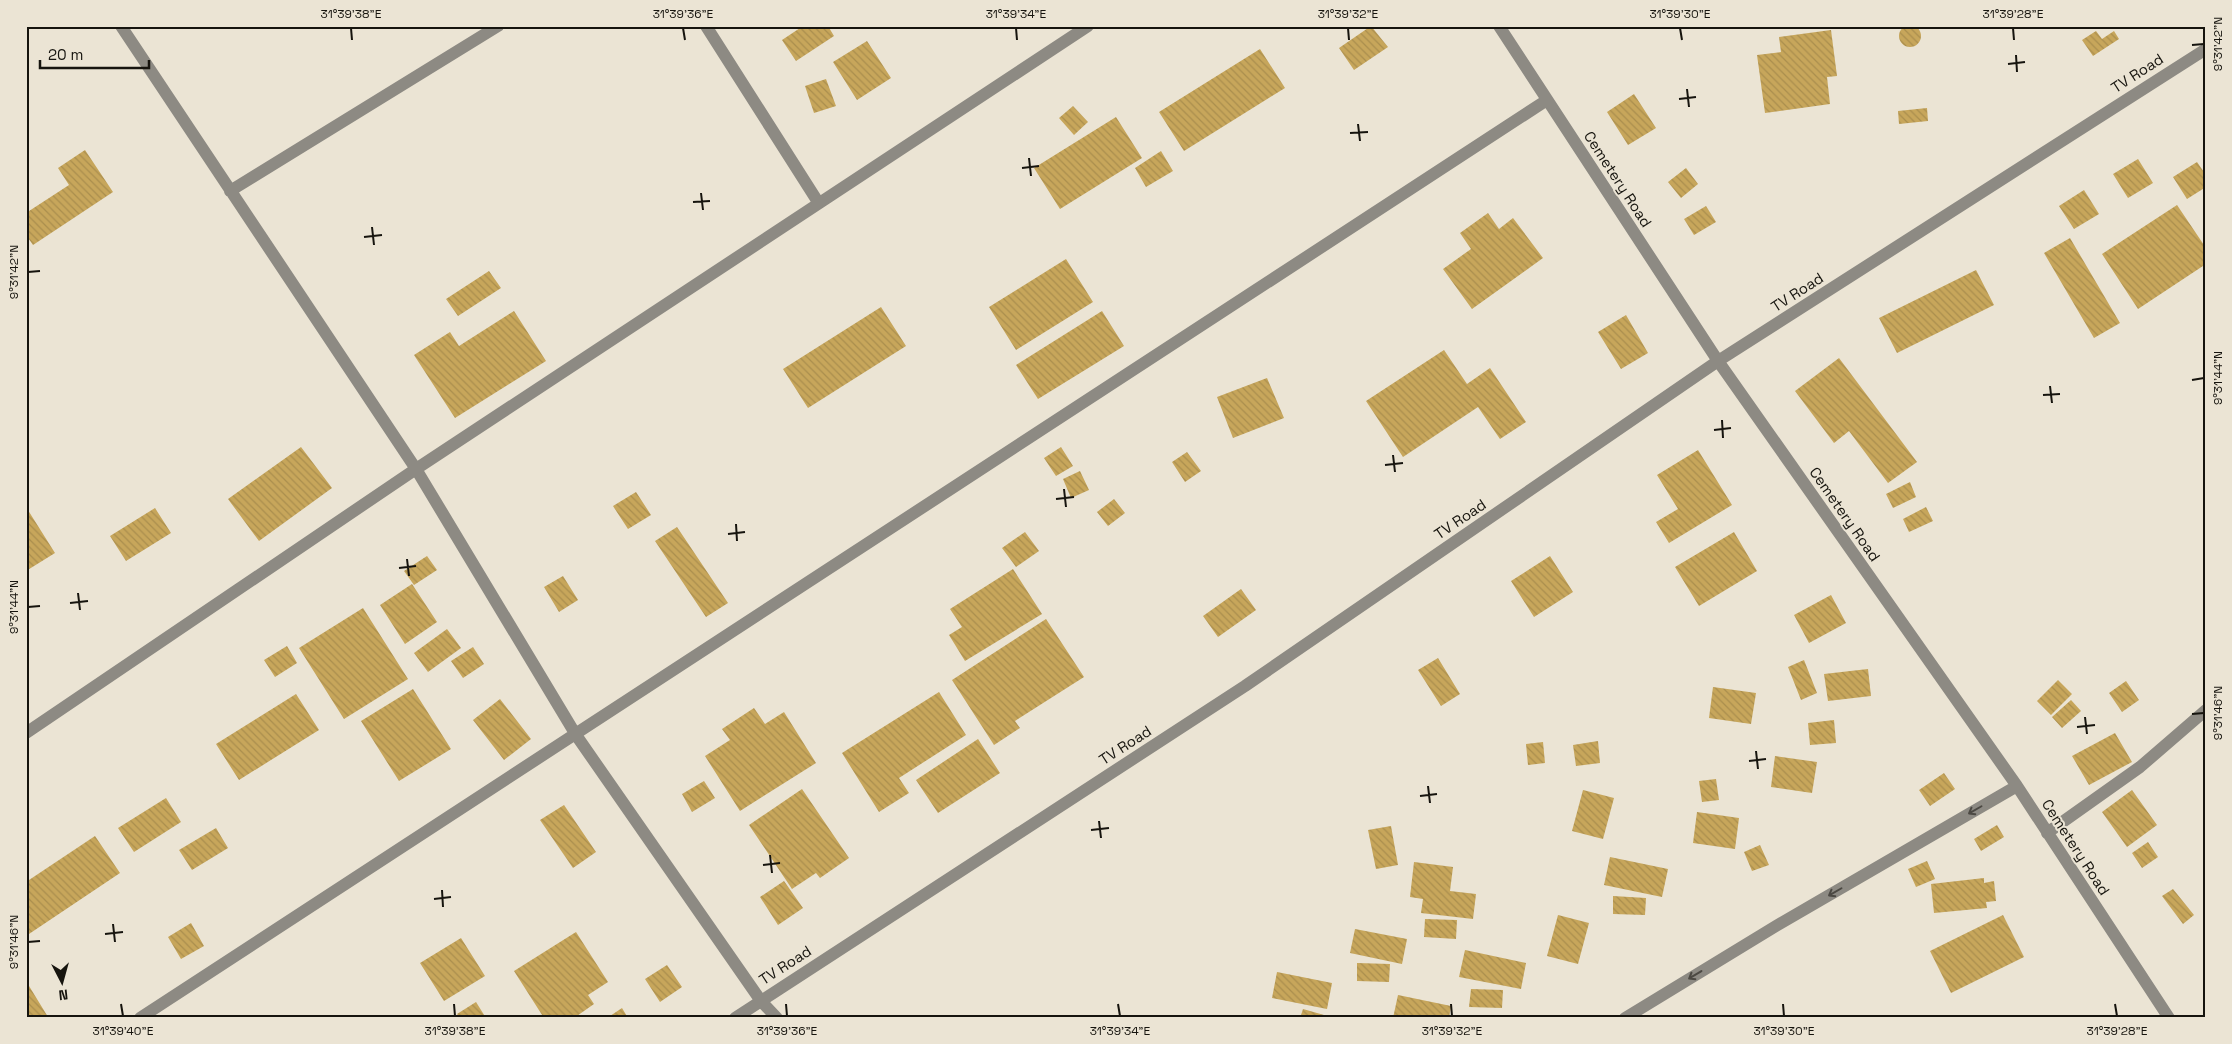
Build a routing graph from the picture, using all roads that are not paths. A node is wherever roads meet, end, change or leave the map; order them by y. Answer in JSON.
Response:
{"nodes":[{"id":1,"x":121,"y":26,"type":"edge"},
{"id":2,"x":498,"y":26,"type":"edge"},
{"id":3,"x":706,"y":26,"type":"edge"},
{"id":4,"x":1088,"y":26,"type":"edge"},
{"id":5,"x":1499,"y":26,"type":"edge"},
{"id":6,"x":2206,"y":49,"type":"edge"},
{"id":7,"x":1547,"y":100,"type":"junction"},
{"id":8,"x":230,"y":191,"type":"junction"},
{"id":9,"x":818,"y":202,"type":"junction"},
{"id":10,"x":1718,"y":362,"type":"junction"},
{"id":11,"x":416,"y":469,"type":"junction"},
{"id":12,"x":2206,"y":710,"type":"edge"},
{"id":13,"x":26,"y":733,"type":"edge"},
{"id":14,"x":576,"y":735,"type":"junction"},
{"id":15,"x":2018,"y":786,"type":"junction"},
{"id":16,"x":2047,"y":833,"type":"junction"},
{"id":17,"x":760,"y":1001,"type":"junction"},
{"id":18,"x":140,"y":1018,"type":"edge"},
{"id":19,"x":735,"y":1018,"type":"edge"},
{"id":20,"x":777,"y":1018,"type":"edge"},
{"id":21,"x":1625,"y":1018,"type":"edge"},
{"id":22,"x":2169,"y":1018,"type":"edge"}],
"edges":[{"from":1,"to":8,"type":"street"},
{"from":2,"to":8,"type":"street"},
{"from":3,"to":9,"type":"street"},
{"from":4,"to":9,"type":"street"},
{"from":5,"to":7,"type":"street","name":"Cemetery Road"},
{"from":6,"to":10,"type":"street","name":"TV Road"},
{"from":7,"to":10,"type":"street","name":"Cemetery Road"},
{"from":7,"to":14,"type":"street"},
{"from":8,"to":11,"type":"street"},
{"from":9,"to":11,"type":"street"},
{"from":10,"to":15,"type":"street","name":"Cemetery Road"},
{"from":10,"to":17,"type":"street","name":"TV Road"},
{"from":11,"to":13,"type":"street"},
{"from":11,"to":14,"type":"street"},
{"from":12,"to":16,"type":"street"},
{"from":14,"to":17,"type":"street"},
{"from":14,"to":18,"type":"street"},
{"from":15,"to":16,"type":"street","name":"Cemetery Road"},
{"from":15,"to":21,"type":"street","one_way":true},
{"from":16,"to":22,"type":"street","name":"Cemetery Road"},
{"from":17,"to":19,"type":"street","name":"TV Road"},
{"from":17,"to":20,"type":"street"}]}
